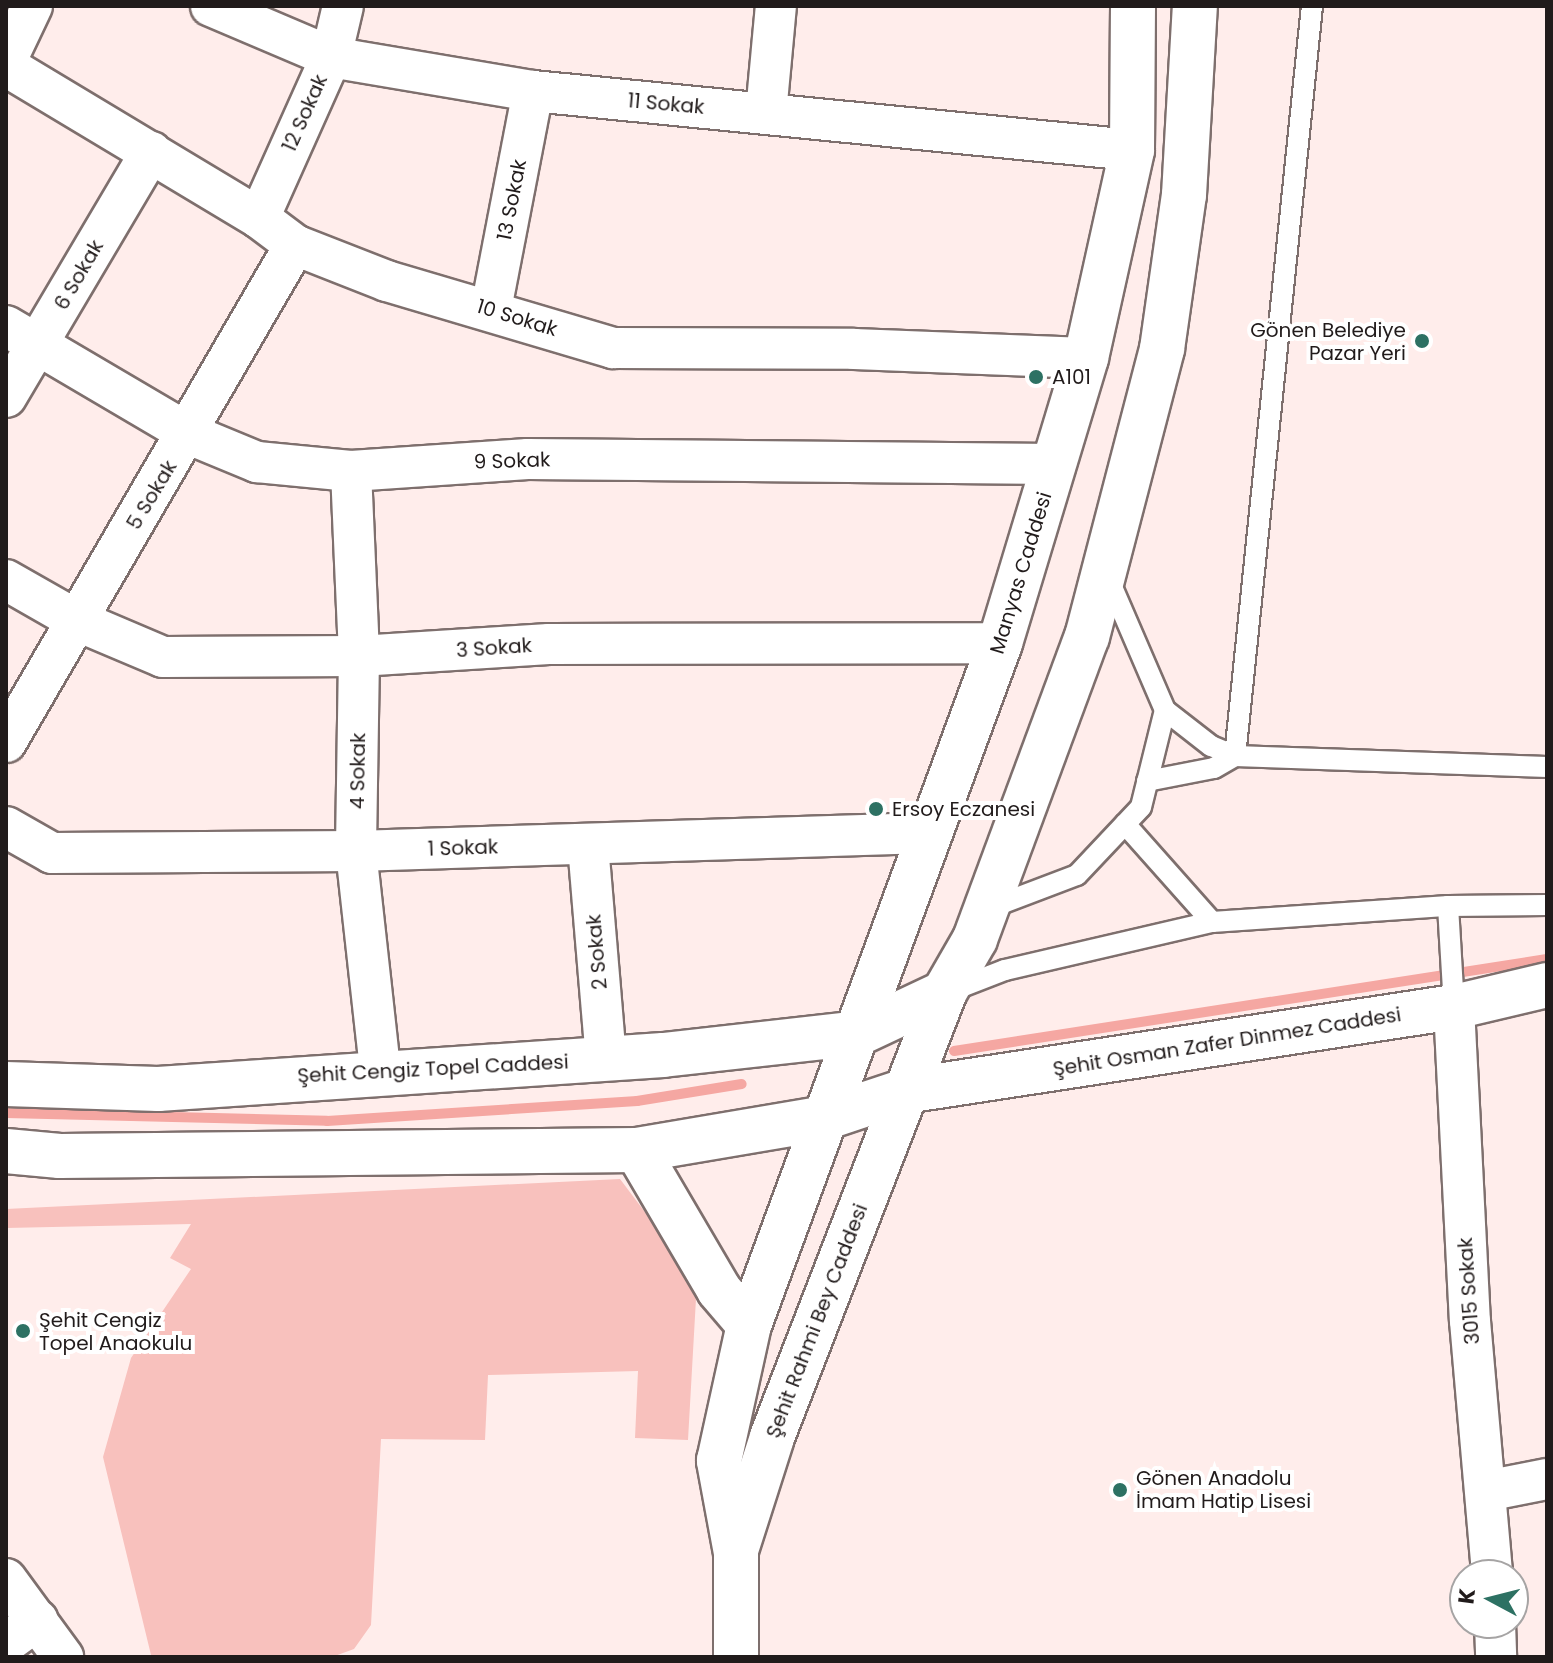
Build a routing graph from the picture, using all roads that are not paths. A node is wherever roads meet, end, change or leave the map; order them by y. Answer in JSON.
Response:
{"nodes":[{"id":1,"x":32,"y":6,"type":"edge"},
{"id":2,"x":211,"y":6,"type":"edge"},
{"id":3,"x":343,"y":6,"type":"edge"},
{"id":4,"x":776,"y":6,"type":"edge"},
{"id":5,"x":1133,"y":6,"type":"edge"},
{"id":6,"x":1195,"y":6,"type":"edge"},
{"id":7,"x":1312,"y":6,"type":"edge"},
{"id":8,"x":331,"y":57,"type":"junction"},
{"id":9,"x":6,"y":64,"type":"edge"},
{"id":10,"x":533,"y":91,"type":"junction"},
{"id":11,"x":766,"y":113,"type":"junction"},
{"id":12,"x":1132,"y":150,"type":"junction"},
{"id":13,"x":151,"y":152,"type":"junction"},
{"id":14,"x":259,"y":218,"type":"junction"},
{"id":15,"x":295,"y":245,"type":"junction"},
{"id":16,"x":491,"y":309,"type":"junction"},
{"id":17,"x":22,"y":336,"type":"edge"},
{"id":18,"x":1086,"y":358,"type":"junction"},
{"id":19,"x":6,"y":397,"type":"edge"},
{"id":20,"x":189,"y":434,"type":"junction"},
{"id":21,"x":1054,"y":464,"type":"junction"},
{"id":22,"x":351,"y":471,"type":"junction"},
{"id":23,"x":1105,"y":572,"type":"junction"},
{"id":24,"x":6,"y":580,"type":"edge"},
{"id":25,"x":78,"y":621,"type":"junction"},
{"id":26,"x":1000,"y":643,"type":"junction"},
{"id":27,"x":359,"y":656,"type":"junction"},
{"id":28,"x":1165,"y":710,"type":"junction"},
{"id":29,"x":6,"y":742,"type":"edge"},
{"id":30,"x":1235,"y":756,"type":"junction"},
{"id":31,"x":1547,"y":767,"type":"edge"},
{"id":32,"x":1147,"y":781,"type":"junction"},
{"id":33,"x":1125,"y":824,"type":"junction"},
{"id":34,"x":6,"y":827,"type":"edge"},
{"id":35,"x":927,"y":833,"type":"junction"},
{"id":36,"x":588,"y":845,"type":"junction"},
{"id":37,"x":356,"y":851,"type":"junction"},
{"id":38,"x":1547,"y":905,"type":"edge"},
{"id":39,"x":1448,"y":906,"type":"junction"},
{"id":40,"x":986,"y":910,"type":"junction"},
{"id":41,"x":1212,"y":922,"type":"junction"},
{"id":42,"x":1547,"y":985,"type":"edge"},
{"id":43,"x":944,"y":993,"type":"junction"},
{"id":44,"x":1454,"y":1007,"type":"junction"},
{"id":45,"x":859,"y":1033,"type":"junction"},
{"id":46,"x":606,"y":1059,"type":"junction"},
{"id":47,"x":380,"y":1070,"type":"junction"},
{"id":48,"x":6,"y":1084,"type":"edge"},
{"id":49,"x":905,"y":1091,"type":"junction"},
{"id":50,"x":821,"y":1119,"type":"junction"},
{"id":51,"x":637,"y":1150,"type":"junction"},
{"id":52,"x":6,"y":1151,"type":"edge"},
{"id":53,"x":749,"y":1325,"type":"junction"},
{"id":54,"x":1547,"y":1479,"type":"edge"},
{"id":55,"x":1486,"y":1491,"type":"junction"},
{"id":56,"x":736,"y":1553,"type":"junction"},
{"id":57,"x":1491,"y":1559,"type":"edge"},
{"id":58,"x":6,"y":1579,"type":"edge"},
{"id":59,"x":38,"y":1620,"type":"junction"},
{"id":60,"x":6,"y":1643,"type":"edge"},
{"id":61,"x":63,"y":1657,"type":"edge"},
{"id":62,"x":736,"y":1657,"type":"edge"}],
"edges":[{"from":1,"to":9,"type":"street"},
{"from":2,"to":8,"type":"street","name":"11 Sokak"},
{"from":3,"to":8,"type":"street","name":"12 Sokak"},
{"from":4,"to":11,"type":"street"},
{"from":5,"to":12,"type":"main road","name":"Manyas Caddesi"},
{"from":6,"to":23,"type":"main road"},
{"from":7,"to":30,"type":"lane"},
{"from":8,"to":10,"type":"street","name":"11 Sokak"},
{"from":8,"to":14,"type":"street","name":"12 Sokak"},
{"from":9,"to":13,"type":"street","name":"10 Sokak"},
{"from":10,"to":11,"type":"street","name":"11 Sokak"},
{"from":10,"to":16,"type":"street","name":"13 Sokak"},
{"from":11,"to":12,"type":"street","name":"11 Sokak"},
{"from":12,"to":18,"type":"main road","name":"Manyas Caddesi"},
{"from":13,"to":14,"type":"street","name":"10 Sokak"},
{"from":13,"to":17,"type":"street","name":"6 Sokak"},
{"from":14,"to":15,"type":"street","name":"10 Sokak"},
{"from":15,"to":16,"type":"street","name":"10 Sokak"},
{"from":15,"to":20,"type":"street","name":"5 Sokak"},
{"from":16,"to":18,"type":"street","name":"10 Sokak"},
{"from":17,"to":19,"type":"street","name":"6 Sokak"},
{"from":17,"to":20,"type":"street","name":"9 Sokak"},
{"from":18,"to":21,"type":"main road","name":"Manyas Caddesi"},
{"from":20,"to":22,"type":"street","name":"9 Sokak"},
{"from":20,"to":25,"type":"street","name":"5 Sokak"},
{"from":21,"to":22,"type":"street","name":"9 Sokak"},
{"from":21,"to":26,"type":"main road","name":"Manyas Caddesi"},
{"from":22,"to":27,"type":"street","name":"4 Sokak"},
{"from":23,"to":28,"type":"lane"},
{"from":23,"to":40,"type":"main road"},
{"from":24,"to":25,"type":"street","name":"3 Sokak"},
{"from":25,"to":27,"type":"street","name":"3 Sokak"},
{"from":25,"to":29,"type":"street","name":"5 Sokak"},
{"from":26,"to":27,"type":"street","name":"3 Sokak"},
{"from":26,"to":35,"type":"main road","name":"Manyas Caddesi"},
{"from":27,"to":37,"type":"street","name":"4 Sokak"},
{"from":28,"to":30,"type":"lane"},
{"from":28,"to":32,"type":"lane"},
{"from":30,"to":31,"type":"lane"},
{"from":30,"to":32,"type":"lane"},
{"from":32,"to":33,"type":"lane"},
{"from":33,"to":40,"type":"lane"},
{"from":33,"to":41,"type":"lane"},
{"from":34,"to":37,"type":"street","name":"1 Sokak"},
{"from":35,"to":36,"type":"street","name":"1 Sokak"},
{"from":35,"to":45,"type":"main road","name":"Manyas Caddesi"},
{"from":36,"to":37,"type":"street","name":"1 Sokak"},
{"from":36,"to":46,"type":"street","name":"2 Sokak"},
{"from":37,"to":47,"type":"street","name":"4 Sokak"},
{"from":38,"to":39,"type":"lane"},
{"from":39,"to":41,"type":"lane"},
{"from":39,"to":44,"type":"lane"},
{"from":40,"to":43,"type":"main road"},
{"from":41,"to":43,"type":"lane"},
{"from":42,"to":44,"type":"main road","name":"Şehit Osman Zafer Dinmez Caddesi"},
{"from":43,"to":45,"type":"main road","name":"Şehit Cengiz Topel Caddesi"},
{"from":43,"to":49,"type":"main road"},
{"from":44,"to":49,"type":"main road","name":"Şehit Osman Zafer Dinmez Caddesi"},
{"from":44,"to":55,"type":"street","name":"3015 Sokak"},
{"from":45,"to":46,"type":"main road","name":"Şehit Cengiz Topel Caddesi"},
{"from":45,"to":50,"type":"main road","name":"Manyas Caddesi"},
{"from":46,"to":47,"type":"main road","name":"Şehit Cengiz Topel Caddesi"},
{"from":47,"to":48,"type":"main road","name":"Şehit Cengiz Topel Caddesi"},
{"from":49,"to":50,"type":"main road","name":"Şehit Osman Zafer Dinmez Caddesi"},
{"from":49,"to":56,"type":"main road","name":"Şehit Rahmi Bey Caddesi"},
{"from":50,"to":51,"type":"main road"},
{"from":50,"to":53,"type":"main road","name":"Şehit Rahmi Bey Caddesi"},
{"from":51,"to":52,"type":"main road"},
{"from":51,"to":53,"type":"main road"},
{"from":53,"to":56,"type":"main road","name":"Şehit Rahmi Bey Caddesi"},
{"from":54,"to":55,"type":"street"},
{"from":55,"to":57,"type":"street","name":"3015 Sokak"},
{"from":56,"to":62,"type":"main road","name":"Şehit Rahmi Bey Caddesi"},
{"from":58,"to":59,"type":"street"},
{"from":59,"to":60,"type":"street"},
{"from":59,"to":61,"type":"street"}]}
